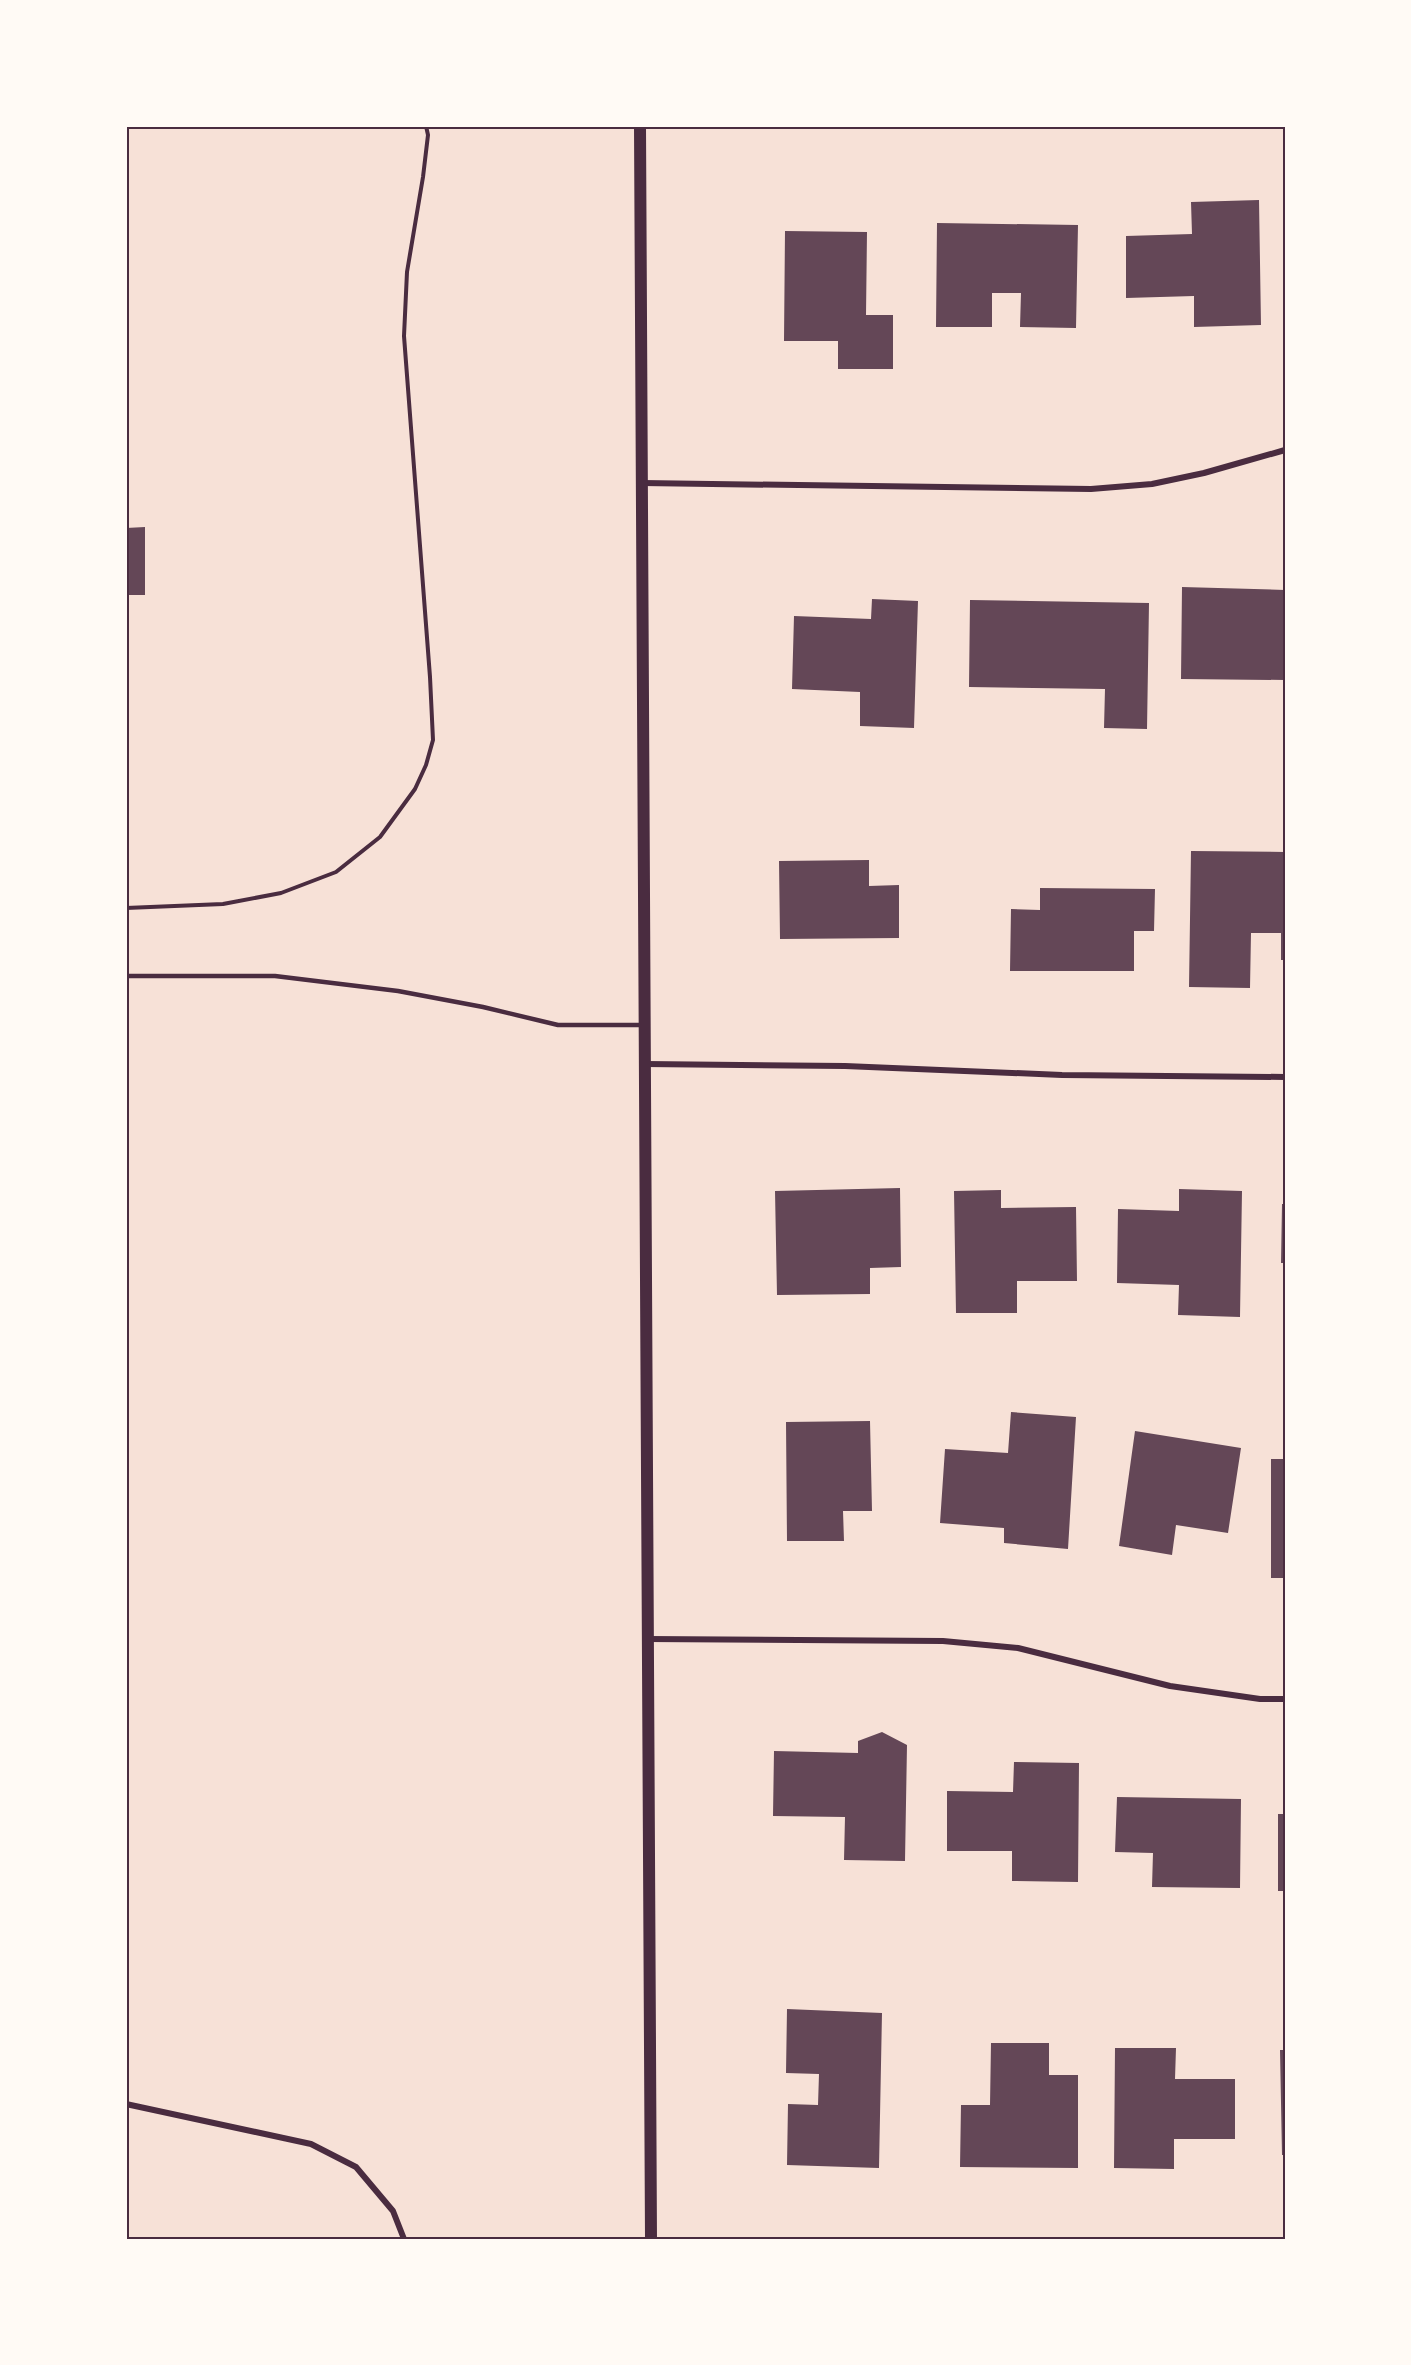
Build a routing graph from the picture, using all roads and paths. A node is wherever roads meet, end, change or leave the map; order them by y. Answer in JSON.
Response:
{"nodes":[{"id":1,"x":426,"y":126,"type":"edge"},
{"id":2,"x":640,"y":126,"type":"edge"},
{"id":3,"x":1285,"y":450,"type":"edge"},
{"id":4,"x":642,"y":483,"type":"junction"},
{"id":5,"x":126,"y":908,"type":"edge"},
{"id":6,"x":126,"y":976,"type":"edge"},
{"id":7,"x":645,"y":1025,"type":"junction"},
{"id":8,"x":645,"y":1064,"type":"junction"},
{"id":9,"x":1285,"y":1077,"type":"edge"},
{"id":10,"x":646,"y":1639,"type":"junction"},
{"id":11,"x":1285,"y":1699,"type":"edge"},
{"id":12,"x":126,"y":2104,"type":"edge"},
{"id":13,"x":404,"y":2239,"type":"edge"},
{"id":14,"x":651,"y":2239,"type":"edge"}],
"edges":[{"from":1,"to":5,"type":"path"},
{"from":2,"to":4,"type":"main road"},
{"from":3,"to":4,"type":"street"},
{"from":4,"to":7,"type":"main road"},
{"from":6,"to":7,"type":"lane"},
{"from":7,"to":8,"type":"main road"},
{"from":8,"to":9,"type":"street"},
{"from":8,"to":10,"type":"main road"},
{"from":10,"to":11,"type":"street"},
{"from":10,"to":14,"type":"main road"},
{"from":12,"to":13,"type":"street"}]}
